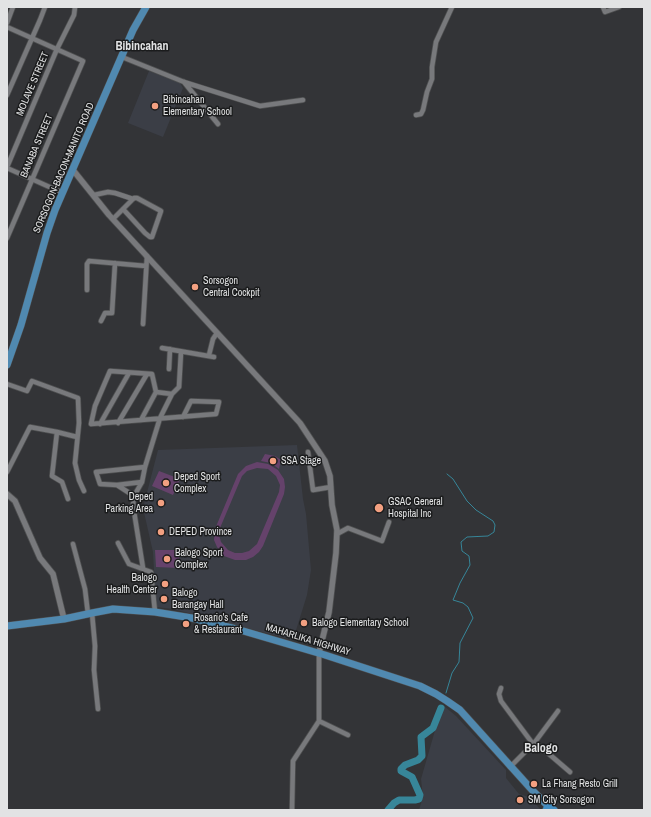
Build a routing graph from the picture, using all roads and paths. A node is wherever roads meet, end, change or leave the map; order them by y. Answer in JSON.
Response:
{"nodes":[{"id":1,"x":14,"y":7,"type":"edge"},
{"id":2,"x":44,"y":7,"type":"edge"},
{"id":3,"x":75,"y":7,"type":"edge"},
{"id":4,"x":146,"y":7,"type":"edge"},
{"id":5,"x":452,"y":7,"type":"edge"},
{"id":6,"x":603,"y":7,"type":"edge"},
{"id":7,"x":619,"y":7,"type":"edge"},
{"id":8,"x":7,"y":23,"type":"edge"},
{"id":9,"x":7,"y":27,"type":"edge"},
{"id":10,"x":32,"y":38,"type":"junction"},
{"id":11,"x":57,"y":49,"type":"junction"},
{"id":12,"x":122,"y":57,"type":"junction"},
{"id":13,"x":184,"y":82,"type":"junction"},
{"id":14,"x":7,"y":95,"type":"edge"},
{"id":15,"x":303,"y":100,"type":"dead end"},
{"id":16,"x":416,"y":114,"type":"dead end"},
{"id":17,"x":218,"y":124,"type":"dead end"},
{"id":18,"x":7,"y":168,"type":"edge"},
{"id":19,"x":73,"y":170,"type":"junction"},
{"id":20,"x":33,"y":180,"type":"junction"},
{"id":21,"x":63,"y":193,"type":"junction"},
{"id":22,"x":94,"y":195,"type":"junction"},
{"id":23,"x":133,"y":199,"type":"junction"},
{"id":24,"x":123,"y":209,"type":"junction"},
{"id":25,"x":113,"y":219,"type":"junction"},
{"id":26,"x":7,"y":238,"type":"edge"},
{"id":27,"x":147,"y":256,"type":"junction"},
{"id":28,"x":115,"y":263,"type":"junction"},
{"id":29,"x":146,"y":266,"type":"junction"},
{"id":30,"x":87,"y":290,"type":"dead end"},
{"id":31,"x":101,"y":321,"type":"dead end"},
{"id":32,"x":143,"y":324,"type":"dead end"},
{"id":33,"x":217,"y":333,"type":"junction"},
{"id":34,"x":162,"y":348,"type":"dead end"},
{"id":35,"x":170,"y":350,"type":"junction"},
{"id":36,"x":181,"y":352,"type":"junction"},
{"id":37,"x":7,"y":365,"type":"edge"},
{"id":38,"x":169,"y":369,"type":"dead end"},
{"id":39,"x":129,"y":373,"type":"junction"},
{"id":40,"x":147,"y":374,"type":"junction"},
{"id":41,"x":7,"y":384,"type":"edge"},
{"id":42,"x":156,"y":392,"type":"junction"},
{"id":43,"x":172,"y":394,"type":"junction"},
{"id":44,"x":183,"y":416,"type":"junction"},
{"id":45,"x":160,"y":418,"type":"junction"},
{"id":46,"x":141,"y":420,"type":"junction"},
{"id":47,"x":118,"y":423,"type":"junction"},
{"id":48,"x":100,"y":424,"type":"junction"},
{"id":49,"x":57,"y":432,"type":"junction"},
{"id":50,"x":77,"y":437,"type":"junction"},
{"id":51,"x":308,"y":452,"type":"dead end"},
{"id":52,"x":145,"y":467,"type":"junction"},
{"id":53,"x":7,"y":472,"type":"edge"},
{"id":54,"x":142,"y":482,"type":"junction"},
{"id":55,"x":117,"y":485,"type":"junction"},
{"id":56,"x":331,"y":487,"type":"junction"},
{"id":57,"x":84,"y":491,"type":"dead end"},
{"id":58,"x":7,"y":494,"type":"edge"},
{"id":59,"x":134,"y":496,"type":"junction"},
{"id":60,"x":68,"y":499,"type":"dead end"},
{"id":61,"x":389,"y":522,"type":"dead end"},
{"id":62,"x":337,"y":534,"type":"junction"},
{"id":63,"x":118,"y":543,"type":"dead end"},
{"id":64,"x":73,"y":544,"type":"dead end"},
{"id":65,"x":143,"y":568,"type":"junction"},
{"id":66,"x":155,"y":612,"type":"junction"},
{"id":67,"x":90,"y":613,"type":"junction"},
{"id":68,"x":64,"y":620,"type":"junction"},
{"id":69,"x":7,"y":626,"type":"edge"},
{"id":70,"x":319,"y":653,"type":"junction"},
{"id":71,"x":501,"y":688,"type":"dead end"},
{"id":72,"x":98,"y":709,"type":"dead end"},
{"id":73,"x":558,"y":711,"type":"dead end"},
{"id":74,"x":319,"y":721,"type":"junction"},
{"id":75,"x":348,"y":734,"type":"dead end"},
{"id":76,"x":534,"y":743,"type":"junction"},
{"id":77,"x":510,"y":767,"type":"junction"},
{"id":78,"x":570,"y":772,"type":"dead end"},
{"id":79,"x":551,"y":809,"type":"edge"},
{"id":80,"x":292,"y":810,"type":"edge"}],
"edges":[{"from":1,"to":8,"type":"street"},
{"from":2,"to":10,"type":"street"},
{"from":3,"to":11,"type":"street","name":"MOLAVE STREET"},
{"from":4,"to":12,"type":"main road","name":"SORSOGON-BACON-MANITO ROAD"},
{"from":5,"to":16,"type":"street"},
{"from":6,"to":7,"type":"street"},
{"from":9,"to":10,"type":"street"},
{"from":10,"to":11,"type":"street"},
{"from":10,"to":14,"type":"street"},
{"from":11,"to":18,"type":"street","name":"MOLAVE STREET"},
{"from":11,"to":20,"type":"street","name":"BANABA STREET"},
{"from":12,"to":13,"type":"street"},
{"from":12,"to":19,"type":"main road","name":"SORSOGON-BACON-MANITO ROAD"},
{"from":13,"to":15,"type":"street"},
{"from":13,"to":17,"type":"street"},
{"from":18,"to":20,"type":"street"},
{"from":19,"to":21,"type":"main road","name":"SORSOGON-BACON-MANITO ROAD"},
{"from":19,"to":22,"type":"street"},
{"from":20,"to":21,"type":"street"},
{"from":20,"to":26,"type":"street","name":"BANABA STREET"},
{"from":21,"to":37,"type":"main road","name":"SORSOGON-BACON-MANITO ROAD"},
{"from":22,"to":23,"type":"street"},
{"from":22,"to":25,"type":"street"},
{"from":23,"to":24,"type":"street"},
{"from":23,"to":24,"type":"street"},
{"from":24,"to":25,"type":"street"},
{"from":25,"to":27,"type":"street"},
{"from":27,"to":29,"type":"street"},
{"from":27,"to":33,"type":"street"},
{"from":28,"to":29,"type":"street"},
{"from":28,"to":30,"type":"street"},
{"from":28,"to":31,"type":"street"},
{"from":29,"to":32,"type":"street"},
{"from":33,"to":36,"type":"street"},
{"from":33,"to":56,"type":"street"},
{"from":34,"to":35,"type":"street"},
{"from":35,"to":36,"type":"street"},
{"from":35,"to":38,"type":"street"},
{"from":36,"to":43,"type":"street"},
{"from":39,"to":40,"type":"street"},
{"from":39,"to":48,"type":"street"},
{"from":39,"to":48,"type":"street"},
{"from":40,"to":42,"type":"street"},
{"from":40,"to":47,"type":"street"},
{"from":41,"to":50,"type":"street"},
{"from":42,"to":43,"type":"street"},
{"from":42,"to":46,"type":"street"},
{"from":43,"to":45,"type":"street"},
{"from":44,"to":44,"type":"street"},
{"from":44,"to":45,"type":"street"},
{"from":45,"to":46,"type":"street"},
{"from":45,"to":52,"type":"street"},
{"from":46,"to":47,"type":"street"},
{"from":47,"to":48,"type":"street"},
{"from":49,"to":50,"type":"street"},
{"from":49,"to":53,"type":"street"},
{"from":49,"to":60,"type":"street"},
{"from":50,"to":57,"type":"street"},
{"from":51,"to":56,"type":"street"},
{"from":52,"to":54,"type":"street"},
{"from":52,"to":55,"type":"street"},
{"from":54,"to":55,"type":"street"},
{"from":54,"to":59,"type":"street"},
{"from":55,"to":59,"type":"street"},
{"from":56,"to":62,"type":"street"},
{"from":58,"to":68,"type":"street"},
{"from":59,"to":65,"type":"street"},
{"from":61,"to":62,"type":"street"},
{"from":62,"to":70,"type":"street"},
{"from":63,"to":65,"type":"street"},
{"from":64,"to":67,"type":"street"},
{"from":65,"to":66,"type":"street"},
{"from":66,"to":67,"type":"main road","name":"MAHARLIKA HIGHWAY"},
{"from":66,"to":70,"type":"main road","name":"MAHARLIKA HIGHWAY"},
{"from":67,"to":68,"type":"main road","name":"MAHARLIKA HIGHWAY"},
{"from":67,"to":72,"type":"street"},
{"from":68,"to":69,"type":"main road","name":"MAHARLIKA HIGHWAY"},
{"from":70,"to":74,"type":"street"},
{"from":70,"to":77,"type":"main road","name":"MAHARLIKA HIGHWAY"},
{"from":71,"to":76,"type":"street"},
{"from":73,"to":76,"type":"street"},
{"from":74,"to":75,"type":"street"},
{"from":74,"to":80,"type":"street"},
{"from":76,"to":77,"type":"street"},
{"from":76,"to":78,"type":"street"},
{"from":77,"to":79,"type":"main road","name":"MAHARLIKA HIGHWAY"}]}
